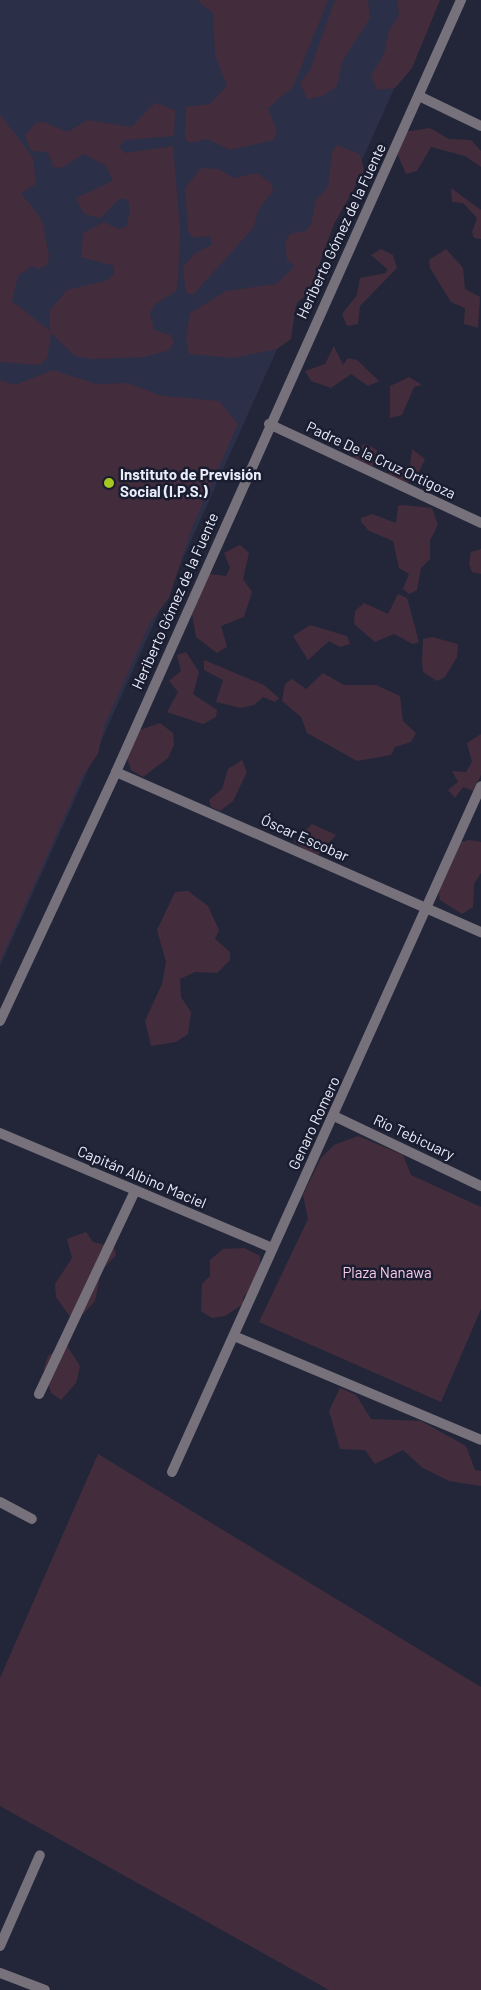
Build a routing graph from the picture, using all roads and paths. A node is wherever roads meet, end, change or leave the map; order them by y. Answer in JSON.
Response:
{"nodes":[{"id":1,"x":461,"y":0,"type":"edge"},
{"id":2,"x":419,"y":96,"type":"junction"},
{"id":3,"x":481,"y":126,"type":"edge"},
{"id":4,"x":268,"y":424,"type":"junction"},
{"id":5,"x":481,"y":523,"type":"edge"},
{"id":6,"x":116,"y":772,"type":"junction"},
{"id":7,"x":481,"y":786,"type":"edge"},
{"id":8,"x":425,"y":908,"type":"junction"},
{"id":9,"x":481,"y":932,"type":"edge"},
{"id":10,"x":0,"y":1020,"type":"edge"},
{"id":11,"x":334,"y":1116,"type":"junction"},
{"id":12,"x":0,"y":1133,"type":"edge"},
{"id":13,"x":481,"y":1186,"type":"edge"},
{"id":14,"x":135,"y":1191,"type":"junction"},
{"id":15,"x":272,"y":1248,"type":"junction"},
{"id":16,"x":234,"y":1336,"type":"junction"},
{"id":17,"x":38,"y":1394,"type":"dead end"},
{"id":18,"x":481,"y":1440,"type":"edge"},
{"id":19,"x":172,"y":1472,"type":"dead end"},
{"id":20,"x":0,"y":1502,"type":"edge"},
{"id":21,"x":32,"y":1519,"type":"dead end"},
{"id":22,"x":40,"y":1855,"type":"dead end"},
{"id":23,"x":0,"y":1946,"type":"edge"},
{"id":24,"x":0,"y":1973,"type":"edge"},
{"id":25,"x":45,"y":1990,"type":"edge"}],
"edges":[{"from":1,"to":2,"type":"street","name":"Heriberto Gómez de la Fuente"},
{"from":2,"to":3,"type":"street"},
{"from":2,"to":4,"type":"street","name":"Heriberto Gómez de la Fuente"},
{"from":4,"to":5,"type":"street","name":"Padre De la Cruz Ortigoza"},
{"from":4,"to":6,"type":"street","name":"Heriberto Gómez de la Fuente"},
{"from":6,"to":8,"type":"street","name":"Óscar Escobar"},
{"from":6,"to":10,"type":"street","name":"Heriberto Gómez de la Fuente"},
{"from":7,"to":8,"type":"street","name":"Genaro Romero"},
{"from":8,"to":9,"type":"street","name":"Óscar Escobar"},
{"from":8,"to":11,"type":"street","name":"Genaro Romero"},
{"from":11,"to":13,"type":"street","name":"Río Tebicuary"},
{"from":11,"to":15,"type":"street","name":"Genaro Romero"},
{"from":12,"to":14,"type":"street","name":"Capitán Albino Maciel"},
{"from":14,"to":15,"type":"street","name":"Capitán Albino Maciel"},
{"from":14,"to":17,"type":"street"},
{"from":15,"to":16,"type":"street","name":"Genaro Romero"},
{"from":16,"to":18,"type":"street"},
{"from":16,"to":19,"type":"street","name":"Genaro Romero"},
{"from":20,"to":21,"type":"street"},
{"from":22,"to":23,"type":"street"},
{"from":24,"to":25,"type":"street"}]}
